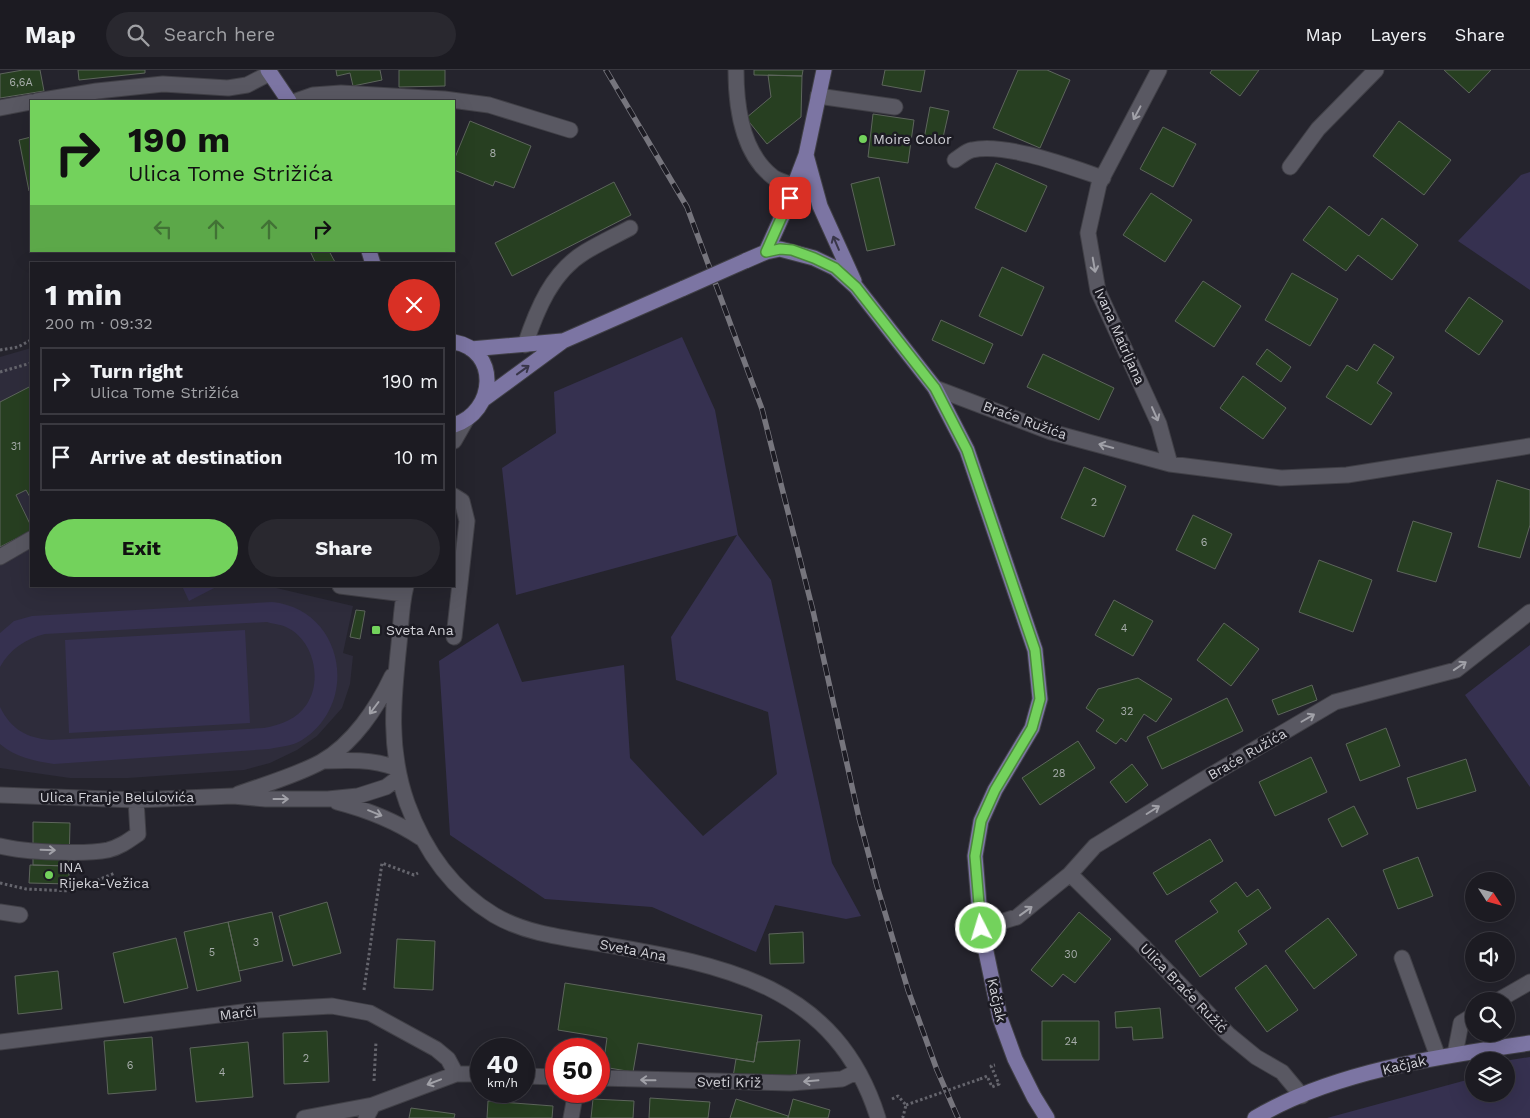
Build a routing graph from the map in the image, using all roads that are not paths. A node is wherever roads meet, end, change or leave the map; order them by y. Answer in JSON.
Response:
{"nodes":[{"id":1,"x":736,"y":70,"type":"edge"},
{"id":2,"x":824,"y":70,"type":"edge"},
{"id":3,"x":1159,"y":70,"type":"edge"},
{"id":4,"x":1376,"y":70,"type":"edge"},
{"id":5,"x":269,"y":72,"type":"edge"},
{"id":6,"x":818,"y":96,"type":"junction"},
{"id":7,"x":43,"y":100,"type":"edge"},
{"id":8,"x":288,"y":100,"type":"edge"},
{"id":9,"x":299,"y":100,"type":"edge"},
{"id":10,"x":452,"y":100,"type":"edge"},
{"id":11,"x":455,"y":100,"type":"edge"},
{"id":12,"x":30,"y":102,"type":"edge"},
{"id":13,"x":895,"y":107,"type":"dead end"},
{"id":14,"x":0,"y":108,"type":"edge"},
{"id":15,"x":570,"y":130,"type":"dead end"},
{"id":16,"x":806,"y":155,"type":"junction"},
{"id":17,"x":955,"y":160,"type":"dead end"},
{"id":18,"x":1290,"y":167,"type":"dead end"},
{"id":19,"x":1102,"y":178,"type":"junction"},
{"id":20,"x":794,"y":186,"type":"junction"},
{"id":21,"x":630,"y":228,"type":"dead end"},
{"id":22,"x":766,"y":252,"type":"junction"},
{"id":23,"x":856,"y":287,"type":"junction"},
{"id":24,"x":563,"y":341,"type":"junction"},
{"id":25,"x":455,"y":342,"type":"edge"},
{"id":26,"x":526,"y":344,"type":"junction"},
{"id":27,"x":471,"y":349,"type":"junction"},
{"id":28,"x":935,"y":388,"type":"junction"},
{"id":29,"x":484,"y":399,"type":"junction"},
{"id":30,"x":460,"y":423,"type":"edge"},
{"id":31,"x":455,"y":438,"type":"edge"},
{"id":32,"x":1530,"y":446,"type":"edge"},
{"id":33,"x":1170,"y":464,"type":"junction"},
{"id":34,"x":455,"y":497,"type":"edge"},
{"id":35,"x":30,"y":540,"type":"edge"},
{"id":36,"x":0,"y":557,"type":"edge"},
{"id":37,"x":356,"y":587,"type":"edge"},
{"id":38,"x":405,"y":590,"type":"edge"},
{"id":39,"x":1530,"y":612,"type":"edge"},
{"id":40,"x":454,"y":637,"type":"dead end"},
{"id":41,"x":396,"y":666,"type":"junction"},
{"id":42,"x":323,"y":761,"type":"junction"},
{"id":43,"x":397,"y":773,"type":"junction"},
{"id":44,"x":0,"y":795,"type":"edge"},
{"id":45,"x":233,"y":796,"type":"junction"},
{"id":46,"x":328,"y":799,"type":"junction"},
{"id":47,"x":136,"y":800,"type":"junction"},
{"id":48,"x":421,"y":838,"type":"junction"},
{"id":49,"x":0,"y":846,"type":"edge"},
{"id":50,"x":1070,"y":874,"type":"junction"},
{"id":51,"x":0,"y":912,"type":"edge"},
{"id":52,"x":20,"y":915,"type":"dead end"},
{"id":53,"x":981,"y":928,"type":"junction"},
{"id":54,"x":1402,"y":958,"type":"dead end"},
{"id":55,"x":1530,"y":982,"type":"edge"},
{"id":56,"x":1513,"y":992,"type":"edge"},
{"id":57,"x":1465,"y":1021,"type":"edge"},
{"id":58,"x":0,"y":1042,"type":"edge"},
{"id":59,"x":1530,"y":1043,"type":"edge"},
{"id":60,"x":1455,"y":1054,"type":"junction"},
{"id":61,"x":1438,"y":1057,"type":"junction"},
{"id":62,"x":858,"y":1071,"type":"junction"},
{"id":63,"x":456,"y":1074,"type":"junction"},
{"id":64,"x":470,"y":1074,"type":"edge"},
{"id":65,"x":610,"y":1078,"type":"edge"},
{"id":66,"x":1302,"y":1096,"type":"junction"},
{"id":67,"x":574,"y":1103,"type":"edge"},
{"id":68,"x":369,"y":1111,"type":"edge"},
{"id":69,"x":304,"y":1118,"type":"edge"},
{"id":70,"x":571,"y":1118,"type":"edge"},
{"id":71,"x":878,"y":1118,"type":"edge"},
{"id":72,"x":1047,"y":1118,"type":"edge"},
{"id":73,"x":1256,"y":1118,"type":"edge"}],
"edges":[{"from":1,"to":20,"type":"street"},
{"from":2,"to":6,"type":"main road"},
{"from":3,"to":19,"type":"street","name":"Ivana Matrljana","one_way":true},
{"from":4,"to":18,"type":"street"},
{"from":5,"to":7,"type":"street"},
{"from":5,"to":8,"type":"main road"},
{"from":6,"to":13,"type":"street"},
{"from":6,"to":16,"type":"main road"},
{"from":9,"to":10,"type":"street"},
{"from":11,"to":15,"type":"street"},
{"from":12,"to":14,"type":"street"},
{"from":16,"to":20,"type":"main road"},
{"from":23,"to":16,"type":"main road","one_way":true},
{"from":17,"to":19,"type":"street"},
{"from":19,"to":33,"type":"street","name":"Ivana Matrljana","one_way":true},
{"from":20,"to":22,"type":"main road"},
{"from":21,"to":26,"type":"street"},
{"from":22,"to":23,"type":"main road","name":"Kačjak"},
{"from":22,"to":24,"type":"main road","name":"Kačjak","bridge":true},
{"from":23,"to":28,"type":"main road","name":"Kačjak"},
{"from":24,"to":26,"type":"main road"},
{"from":29,"to":24,"type":"main road","one_way":true},
{"from":25,"to":27,"type":"main road"},
{"from":26,"to":27,"type":"main road"},
{"from":27,"to":29,"type":"main road"},
{"from":33,"to":28,"type":"street","name":"Braće Ružića","one_way":true},
{"from":28,"to":53,"type":"main road","name":"Kačjak"},
{"from":29,"to":30,"type":"main road"},
{"from":30,"to":31,"type":"street"},
{"from":32,"to":33,"type":"street","name":"Braće Ružića"},
{"from":34,"to":40,"type":"street"},
{"from":35,"to":36,"type":"street"},
{"from":37,"to":38,"type":"street"},
{"from":38,"to":41,"type":"street","name":"Sveta Ana"},
{"from":50,"to":39,"type":"street","name":"Braće Ružića","one_way":true},
{"from":41,"to":42,"type":"street","name":"Ulica Franje Belulovića","one_way":true},
{"from":41,"to":43,"type":"street","name":"Sveta Ana"},
{"from":42,"to":43,"type":"street","name":"Ulica Franje Belulovića"},
{"from":42,"to":45,"type":"street","name":"Ulica Franje Belulovića"},
{"from":43,"to":46,"type":"street","name":"Ulica Franje Belulovića"},
{"from":43,"to":48,"type":"street","name":"Sveta Ana"},
{"from":44,"to":47,"type":"street","name":"Ulica Franje Belulovića"},
{"from":45,"to":46,"type":"street","name":"Ulica Franje Belulovića","one_way":true},
{"from":45,"to":47,"type":"street","name":"Ulica Franje Belulovića"},
{"from":46,"to":48,"type":"street","name":"Ulica Franje Belulovića","one_way":true},
{"from":49,"to":47,"type":"street","one_way":true},
{"from":48,"to":62,"type":"street","name":"Sveta Ana"},
{"from":53,"to":50,"type":"street","name":"Braće Ružića","one_way":true},
{"from":50,"to":66,"type":"street","name":"Ulica Braće Ružić"},
{"from":51,"to":52,"type":"street"},
{"from":53,"to":72,"type":"main road","name":"Kačjak"},
{"from":54,"to":61,"type":"street"},
{"from":55,"to":56,"type":"street"},
{"from":57,"to":60,"type":"street"},
{"from":58,"to":63,"type":"street","name":"Marči"},
{"from":59,"to":60,"type":"main road","name":"Kačjak"},
{"from":60,"to":61,"type":"main road","name":"Kačjak"},
{"from":61,"to":66,"type":"main road","name":"Kačjak"},
{"from":62,"to":65,"type":"street","name":"Sveti Križ","one_way":true},
{"from":62,"to":71,"type":"street","name":"Sveta Ana"},
{"from":63,"to":64,"type":"street"},
{"from":63,"to":68,"type":"street","one_way":true},
{"from":66,"to":73,"type":"main road","name":"Kačjak"},
{"from":67,"to":70,"type":"street"},
{"from":68,"to":69,"type":"street"}]}
